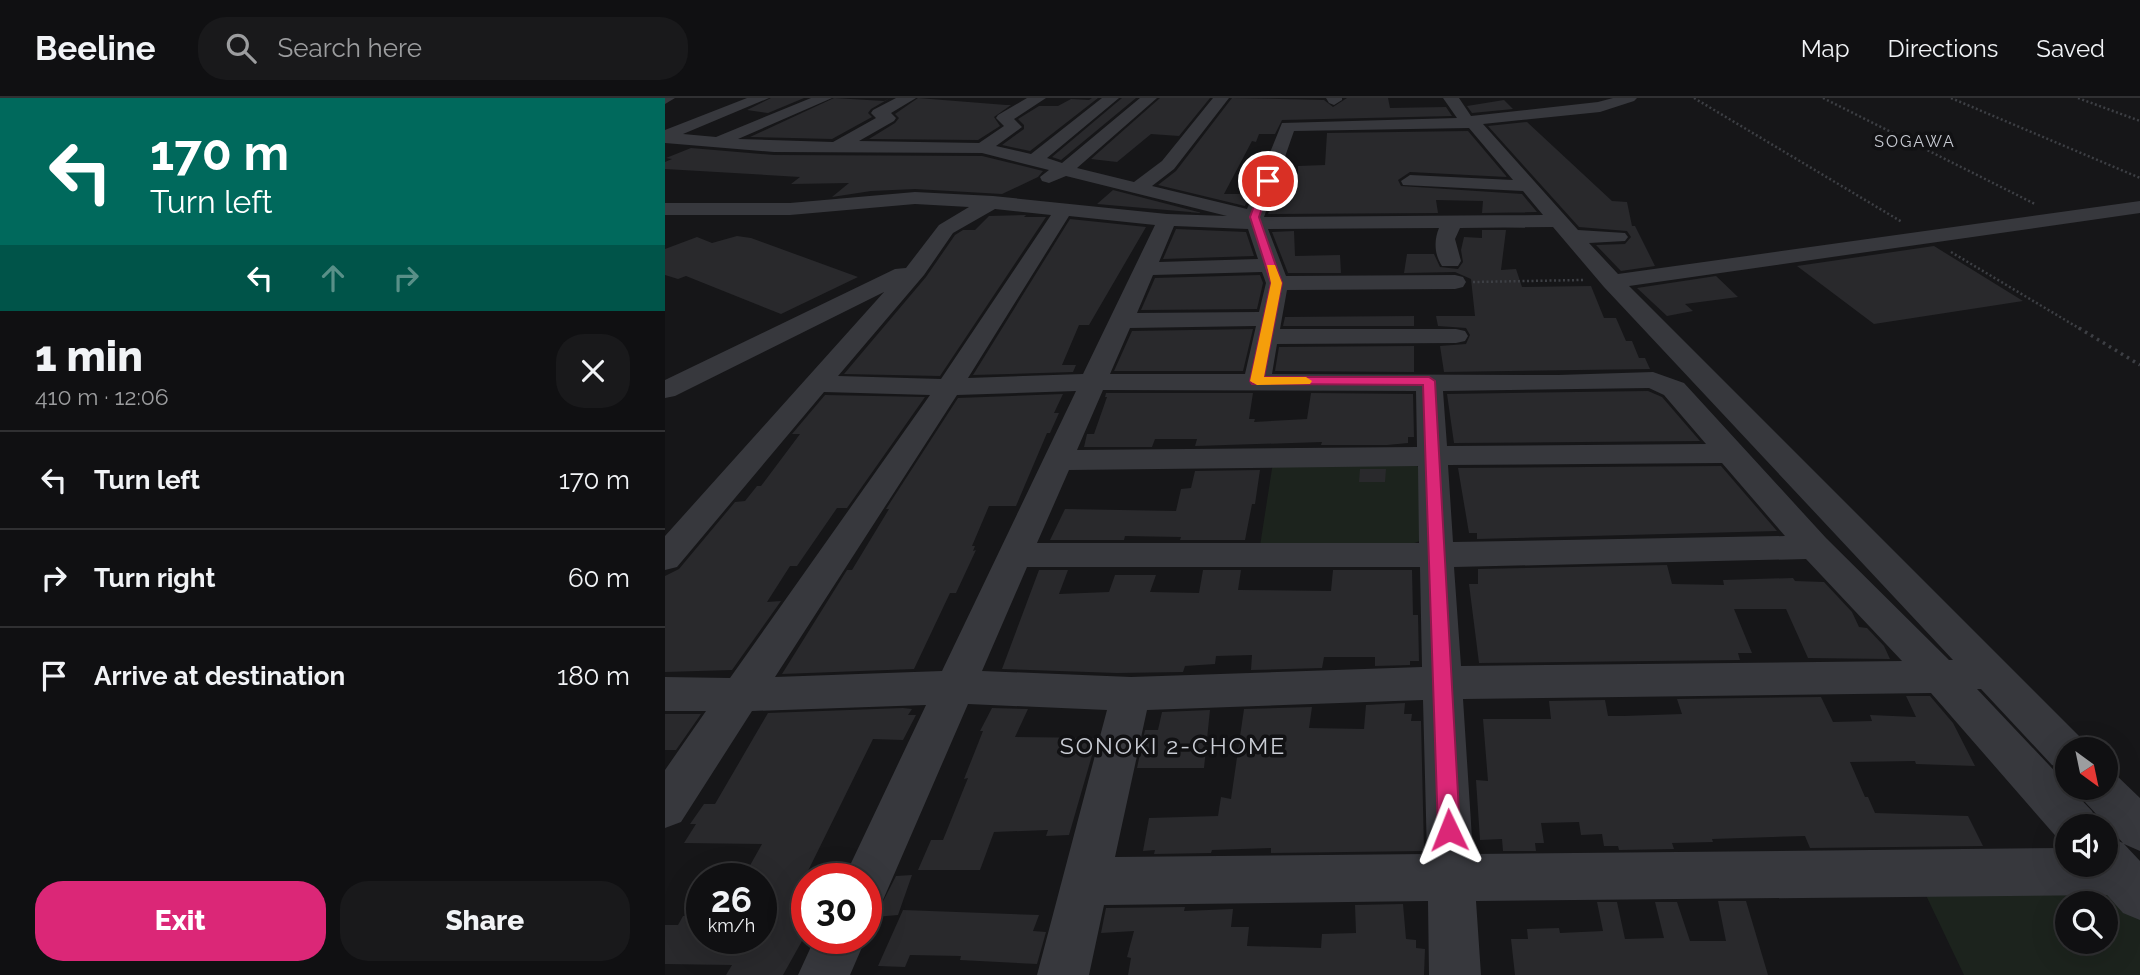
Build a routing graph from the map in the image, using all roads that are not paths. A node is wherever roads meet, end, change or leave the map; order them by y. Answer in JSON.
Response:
{"nodes":[{"id":1,"x":761,"y":98,"type":"edge"},
{"id":2,"x":824,"y":98,"type":"edge"},
{"id":3,"x":908,"y":98,"type":"edge"},
{"id":4,"x":1038,"y":98,"type":"edge"},
{"id":5,"x":1111,"y":98,"type":"edge"},
{"id":6,"x":1149,"y":98,"type":"edge"},
{"id":7,"x":1221,"y":98,"type":"edge"},
{"id":8,"x":1451,"y":98,"type":"edge"},
{"id":9,"x":1629,"y":98,"type":"edge"},
{"id":10,"x":684,"y":104,"type":"dead end"},
{"id":11,"x":1293,"y":107,"type":"dead end"},
{"id":12,"x":665,"y":110,"type":"edge"},
{"id":13,"x":1470,"y":122,"type":"junction"},
{"id":14,"x":1288,"y":127,"type":"junction"},
{"id":15,"x":665,"y":137,"type":"edge"},
{"id":16,"x":718,"y":141,"type":"junction"},
{"id":17,"x":836,"y":147,"type":"junction"},
{"id":18,"x":982,"y":148,"type":"junction"},
{"id":19,"x":1034,"y":160,"type":"junction"},
{"id":20,"x":1063,"y":171,"type":"junction"},
{"id":21,"x":1411,"y":181,"type":"dead end"},
{"id":22,"x":1530,"y":186,"type":"junction"},
{"id":23,"x":1137,"y":189,"type":"junction"},
{"id":24,"x":992,"y":202,"type":"junction"},
{"id":25,"x":2140,"y":207,"type":"edge"},
{"id":26,"x":665,"y":209,"type":"edge"},
{"id":27,"x":1063,"y":211,"type":"junction"},
{"id":28,"x":1167,"y":220,"type":"junction"},
{"id":29,"x":1255,"y":220,"type":"junction"},
{"id":30,"x":1452,"y":222,"type":"junction"},
{"id":31,"x":1565,"y":228,"type":"junction"},
{"id":32,"x":1618,"y":237,"type":"dead end"},
{"id":33,"x":1145,"y":269,"type":"junction"},
{"id":34,"x":916,"y":270,"type":"junction"},
{"id":35,"x":1273,"y":274,"type":"junction"},
{"id":36,"x":1602,"y":281,"type":"junction"},
{"id":37,"x":1122,"y":321,"type":"junction"},
{"id":38,"x":1267,"y":328,"type":"junction"},
{"id":39,"x":1456,"y":336,"type":"dead end"},
{"id":40,"x":1257,"y":381,"type":"junction"},
{"id":41,"x":1429,"y":381,"type":"junction"},
{"id":42,"x":1094,"y":382,"type":"junction"},
{"id":43,"x":814,"y":384,"type":"junction"},
{"id":44,"x":949,"y":387,"type":"junction"},
{"id":45,"x":665,"y":390,"type":"edge"},
{"id":46,"x":1731,"y":453,"type":"junction"},
{"id":47,"x":1433,"y":455,"type":"junction"},
{"id":48,"x":1058,"y":460,"type":"junction"},
{"id":49,"x":1814,"y":547,"type":"junction"},
{"id":50,"x":1015,"y":555,"type":"junction"},
{"id":51,"x":1435,"y":555,"type":"junction"},
{"id":52,"x":665,"y":558,"type":"edge"},
{"id":53,"x":1989,"y":672,"type":"junction"},
{"id":54,"x":1941,"y":677,"type":"junction"},
{"id":55,"x":1443,"y":683,"type":"junction"},
{"id":56,"x":955,"y":687,"type":"junction"},
{"id":57,"x":1131,"y":694,"type":"junction"},
{"id":58,"x":665,"y":695,"type":"edge"},
{"id":59,"x":740,"y":695,"type":"junction"},
{"id":60,"x":2055,"y":740,"type":"edge"},
{"id":61,"x":2112,"y":800,"type":"edge"},
{"id":62,"x":665,"y":807,"type":"edge"},
{"id":63,"x":2065,"y":814,"type":"edge"},
{"id":64,"x":2140,"y":829,"type":"edge"},
{"id":65,"x":875,"y":863,"type":"edge"},
{"id":66,"x":2121,"y":875,"type":"edge"},
{"id":67,"x":1451,"y":879,"type":"junction"},
{"id":68,"x":1086,"y":881,"type":"junction"},
{"id":69,"x":834,"y":954,"type":"edge"},
{"id":70,"x":824,"y":975,"type":"edge"},
{"id":71,"x":1063,"y":975,"type":"edge"},
{"id":72,"x":1455,"y":975,"type":"edge"}],
"edges":[{"from":1,"to":15,"type":"street"},
{"from":2,"to":16,"type":"street"},
{"from":3,"to":17,"type":"street"},
{"from":4,"to":18,"type":"street"},
{"from":5,"to":19,"type":"street"},
{"from":6,"to":20,"type":"street"},
{"from":7,"to":23,"type":"street"},
{"from":8,"to":13,"type":"street"},
{"from":9,"to":13,"type":"street"},
{"from":10,"to":12,"type":"street"},
{"from":11,"to":14,"type":"street"},
{"from":13,"to":14,"type":"street"},
{"from":13,"to":22,"type":"street"},
{"from":14,"to":29,"type":"street"},
{"from":15,"to":16,"type":"street"},
{"from":16,"to":17,"type":"street"},
{"from":17,"to":18,"type":"street"},
{"from":18,"to":19,"type":"street"},
{"from":19,"to":20,"type":"street"},
{"from":20,"to":23,"type":"street"},
{"from":20,"to":24,"type":"street"},
{"from":21,"to":22,"type":"street"},
{"from":22,"to":31,"type":"street"},
{"from":23,"to":29,"type":"street"},
{"from":24,"to":26,"type":"street"},
{"from":24,"to":27,"type":"street"},
{"from":24,"to":34,"type":"street"},
{"from":25,"to":36,"type":"street"},
{"from":27,"to":28,"type":"street"},
{"from":27,"to":44,"type":"street"},
{"from":28,"to":29,"type":"street"},
{"from":28,"to":33,"type":"street"},
{"from":29,"to":30,"type":"street"},
{"from":29,"to":35,"type":"street"},
{"from":30,"to":31,"type":"street"},
{"from":30,"to":35,"type":"street"},
{"from":31,"to":32,"type":"street"},
{"from":31,"to":36,"type":"street"},
{"from":33,"to":35,"type":"street"},
{"from":33,"to":37,"type":"street"},
{"from":34,"to":43,"type":"street"},
{"from":34,"to":45,"type":"street"},
{"from":35,"to":38,"type":"street"},
{"from":36,"to":53,"type":"street"},
{"from":37,"to":38,"type":"street"},
{"from":37,"to":42,"type":"street"},
{"from":38,"to":39,"type":"street"},
{"from":38,"to":40,"type":"street"},
{"from":40,"to":41,"type":"street"},
{"from":40,"to":42,"type":"street"},
{"from":41,"to":46,"type":"street"},
{"from":41,"to":47,"type":"street"},
{"from":42,"to":44,"type":"street"},
{"from":42,"to":48,"type":"street"},
{"from":43,"to":44,"type":"street"},
{"from":43,"to":52,"type":"street"},
{"from":44,"to":59,"type":"street"},
{"from":46,"to":47,"type":"street"},
{"from":46,"to":49,"type":"street"},
{"from":47,"to":48,"type":"street"},
{"from":47,"to":51,"type":"street"},
{"from":48,"to":50,"type":"street"},
{"from":49,"to":51,"type":"street"},
{"from":49,"to":54,"type":"street"},
{"from":50,"to":51,"type":"street"},
{"from":50,"to":56,"type":"street"},
{"from":51,"to":55,"type":"street"},
{"from":53,"to":54,"type":"street"},
{"from":53,"to":60,"type":"street"},
{"from":54,"to":55,"type":"street"},
{"from":54,"to":63,"type":"street"},
{"from":55,"to":57,"type":"street"},
{"from":55,"to":67,"type":"street"},
{"from":56,"to":57,"type":"street"},
{"from":56,"to":59,"type":"street"},
{"from":56,"to":65,"type":"street"},
{"from":57,"to":68,"type":"street"},
{"from":58,"to":59,"type":"street"},
{"from":59,"to":62,"type":"street"},
{"from":61,"to":64,"type":"street"},
{"from":66,"to":67,"type":"street"},
{"from":67,"to":68,"type":"street"},
{"from":67,"to":72,"type":"street"},
{"from":68,"to":71,"type":"street"},
{"from":69,"to":70,"type":"street"}]}
